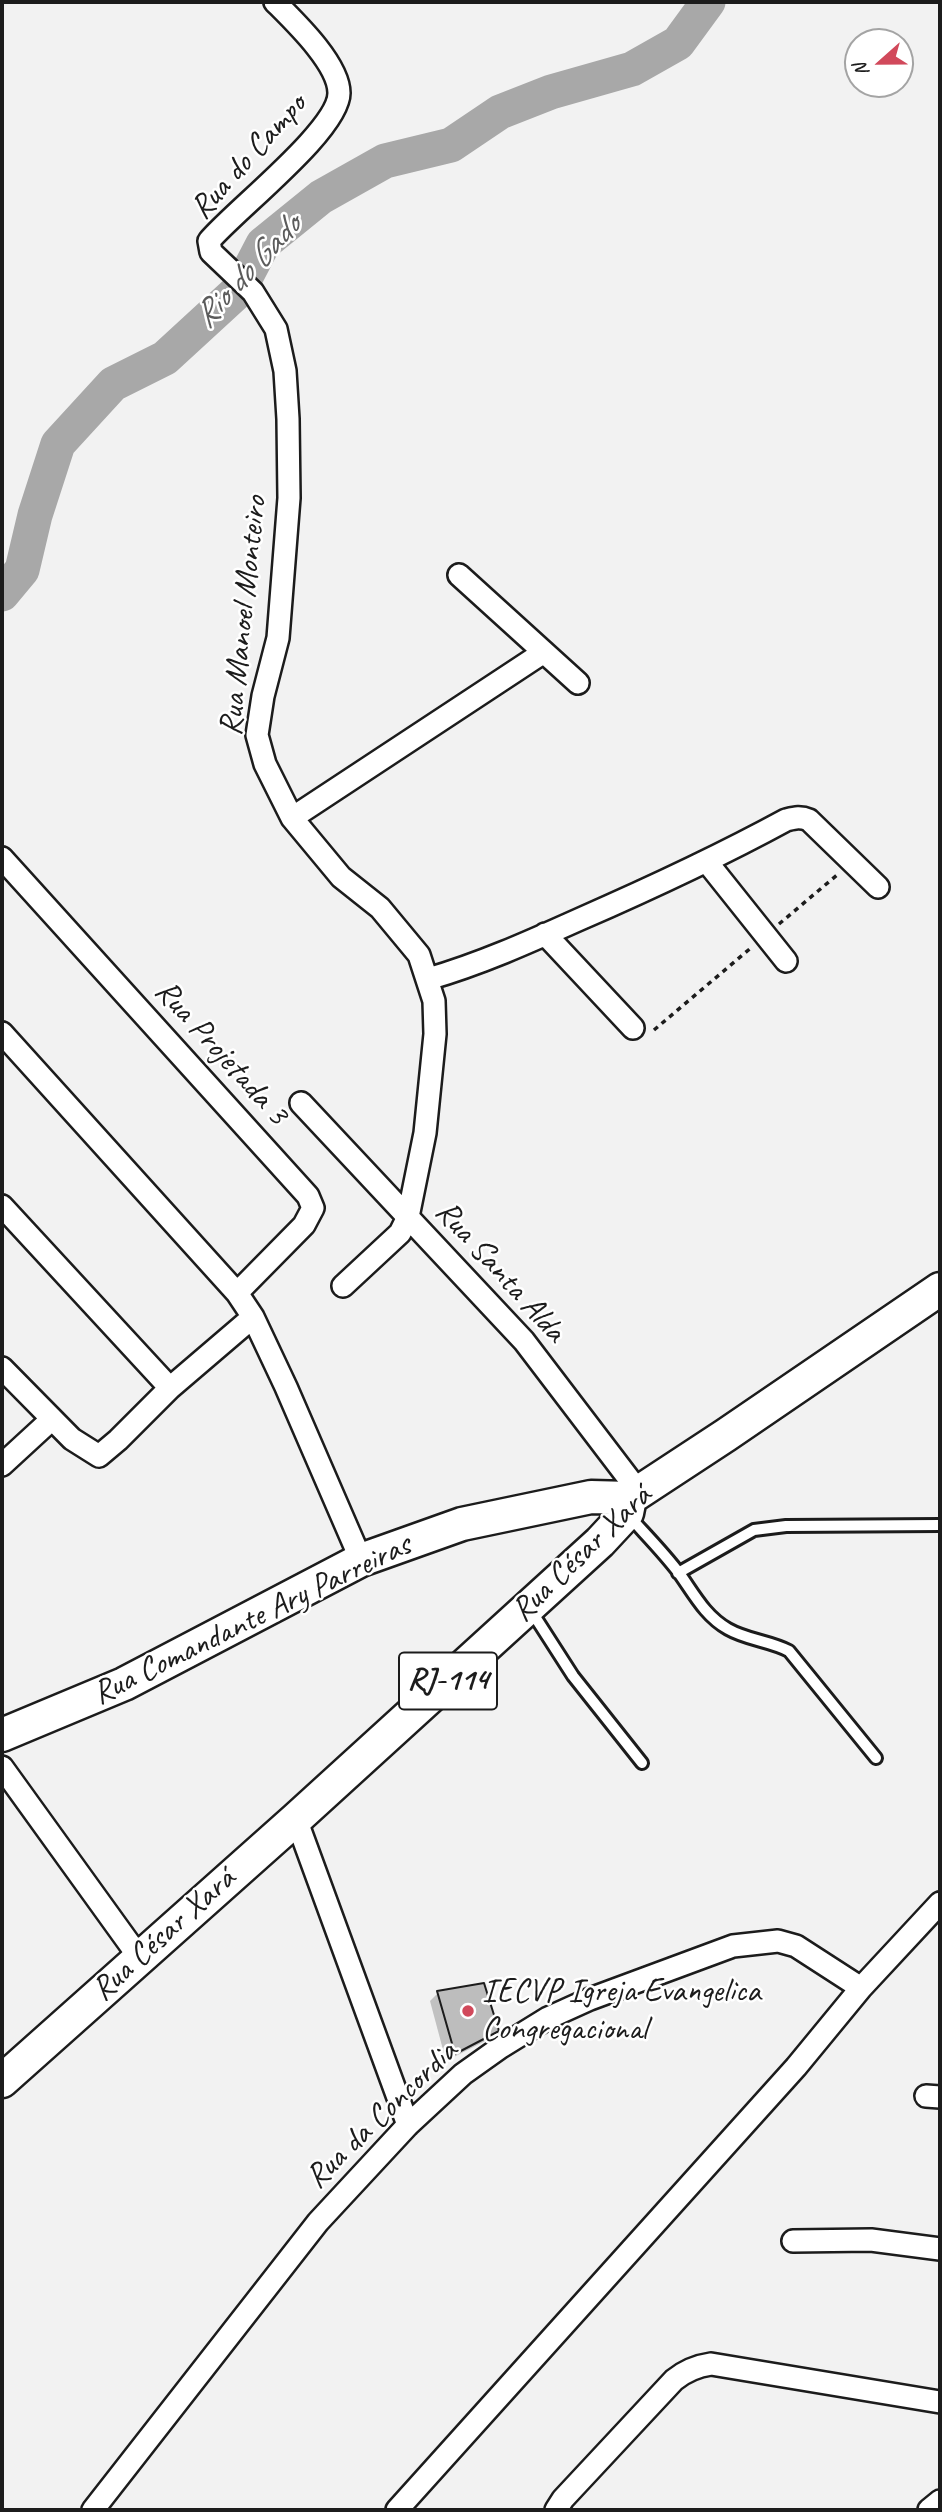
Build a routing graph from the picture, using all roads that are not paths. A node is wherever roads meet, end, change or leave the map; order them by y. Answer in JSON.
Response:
{"nodes":[{"id":1,"x":275,"y":2,"type":"edge"},
{"id":2,"x":211,"y":252,"type":"joint"},
{"id":3,"x":459,"y":575,"type":"dead end"},
{"id":4,"x":544,"y":652,"type":"junction"},
{"id":5,"x":578,"y":683,"type":"dead end"},
{"id":6,"x":292,"y":818,"type":"junction"},
{"id":7,"x":2,"y":858,"type":"edge"},
{"id":8,"x":707,"y":862,"type":"junction"},
{"id":9,"x":878,"y":887,"type":"dead end"},
{"id":10,"x":545,"y":934,"type":"junction"},
{"id":11,"x":786,"y":961,"type":"dead end"},
{"id":12,"x":428,"y":979,"type":"junction"},
{"id":13,"x":633,"y":1028,"type":"road end"},
{"id":14,"x":2,"y":1033,"type":"edge"},
{"id":15,"x":301,"y":1103,"type":"dead end"},
{"id":16,"x":2,"y":1206,"type":"edge"},
{"id":17,"x":408,"y":1217,"type":"junction"},
{"id":18,"x":343,"y":1286,"type":"dead end"},
{"id":19,"x":940,"y":1289,"type":"edge"},
{"id":20,"x":237,"y":1293,"type":"junction"},
{"id":21,"x":253,"y":1317,"type":"junction"},
{"id":22,"x":2,"y":1368,"type":"edge"},
{"id":23,"x":170,"y":1388,"type":"junction"},
{"id":24,"x":52,"y":1419,"type":"junction"},
{"id":25,"x":2,"y":1465,"type":"edge"},
{"id":26,"x":574,"y":1499,"type":"junction"},
{"id":27,"x":632,"y":1501,"type":"junction"},
{"id":28,"x":940,"y":1525,"type":"edge"},
{"id":29,"x":600,"y":1542,"type":"junction"},
{"id":30,"x":361,"y":1560,"type":"junction"},
{"id":31,"x":678,"y":1573,"type":"junction"},
{"id":32,"x":529,"y":1607,"type":"junction"},
{"id":33,"x":2,"y":1735,"type":"edge"},
{"id":34,"x":876,"y":1758,"type":"dead end"},
{"id":35,"x":642,"y":1763,"type":"dead end"},
{"id":36,"x":2,"y":1767,"type":"edge"},
{"id":37,"x":296,"y":1819,"type":"junction"},
{"id":38,"x":940,"y":1903,"type":"edge"},
{"id":39,"x":139,"y":1957,"type":"junction"},
{"id":40,"x":860,"y":1988,"type":"junction"},
{"id":41,"x":2,"y":2081,"type":"edge"},
{"id":42,"x":408,"y":2124,"type":"junction"},
{"id":43,"x":793,"y":2241,"type":"dead end"},
{"id":44,"x":940,"y":2249,"type":"edge"},
{"id":45,"x":940,"y":2402,"type":"edge"},
{"id":46,"x":940,"y":2501,"type":"edge"},
{"id":47,"x":93,"y":2510,"type":"edge"},
{"id":48,"x":397,"y":2510,"type":"edge"},
{"id":49,"x":556,"y":2510,"type":"edge"},
{"id":50,"x":929,"y":2510,"type":"edge"}],
"edges":[{"from":1,"to":2,"type":"street","name":"Rua do Campo"},
{"from":2,"to":6,"type":"street","name":"Rua Manoel Monteiro"},
{"from":3,"to":4,"type":"street"},
{"from":4,"to":5,"type":"street"},
{"from":4,"to":6,"type":"street"},
{"from":6,"to":12,"type":"street","name":"Rua Manoel Monteiro"},
{"from":7,"to":20,"type":"street","name":"Rua Projetada 3"},
{"from":8,"to":9,"type":"street"},
{"from":8,"to":10,"type":"street"},
{"from":8,"to":11,"type":"street"},
{"from":10,"to":12,"type":"street"},
{"from":10,"to":13,"type":"street"},
{"from":12,"to":17,"type":"street","name":"Rua Manoel Monteiro"},
{"from":14,"to":20,"type":"street"},
{"from":15,"to":17,"type":"street","name":"Rua Santa Alda"},
{"from":16,"to":23,"type":"street"},
{"from":17,"to":18,"type":"street","name":"Rua Manoel Monteiro"},
{"from":17,"to":27,"type":"street","name":"Rua Santa Alda"},
{"from":19,"to":27,"type":"main road","name":"Rua César Xará","number":"RJ-114"},
{"from":20,"to":21,"type":"street"},
{"from":21,"to":23,"type":"street"},
{"from":21,"to":30,"type":"street"},
{"from":22,"to":24,"type":"street"},
{"from":23,"to":24,"type":"street"},
{"from":24,"to":25,"type":"street"},
{"from":26,"to":27,"type":"main road","name":"Rua Comandante Ary Parreiras"},
{"from":26,"to":29,"type":"main road"},
{"from":26,"to":30,"type":"main road","name":"Rua Comandante Ary Parreiras"},
{"from":27,"to":29,"type":"main road","name":"Rua César Xará","number":"RJ-114"},
{"from":27,"to":31,"type":"lane"},
{"from":28,"to":31,"type":"lane"},
{"from":29,"to":32,"type":"main road","name":"Rua César Xará","number":"RJ-114"},
{"from":30,"to":33,"type":"main road","name":"Rua Comandante Ary Parreiras"},
{"from":31,"to":34,"type":"lane"},
{"from":32,"to":35,"type":"lane"},
{"from":32,"to":37,"type":"main road","name":"Rua César Xará","number":"RJ-114"},
{"from":36,"to":39,"type":"street"},
{"from":37,"to":39,"type":"main road","name":"Rua César Xará","number":"RJ-114"},
{"from":37,"to":42,"type":"street"},
{"from":38,"to":40,"type":"street"},
{"from":39,"to":41,"type":"main road","name":"Rua César Xará","number":"RJ-114"},
{"from":40,"to":42,"type":"street","name":"Rua da Concordia"},
{"from":40,"to":48,"type":"street"},
{"from":42,"to":47,"type":"street","name":"Rua da Concordia"},
{"from":43,"to":44,"type":"street"},
{"from":45,"to":49,"type":"street"},
{"from":46,"to":50,"type":"street"}]}
